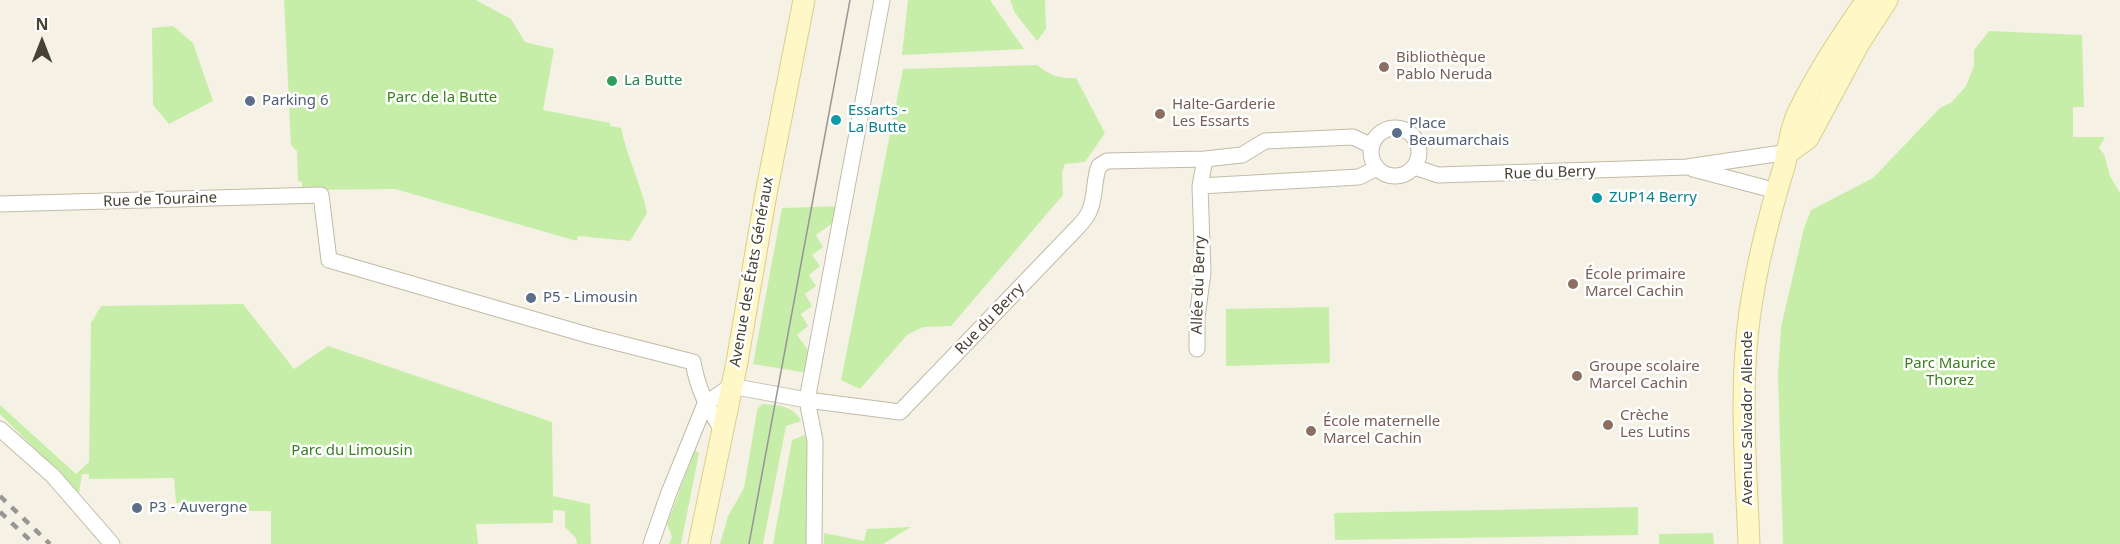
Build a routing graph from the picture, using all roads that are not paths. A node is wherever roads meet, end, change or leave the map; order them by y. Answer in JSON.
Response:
{"nodes":[{"id":1,"x":804,"y":0,"type":"edge"},
{"id":2,"x":882,"y":0,"type":"edge"},
{"id":3,"x":1867,"y":0,"type":"edge"},
{"id":4,"x":1887,"y":0,"type":"edge"},
{"id":5,"x":1372,"y":146,"type":"junction"},
{"id":6,"x":1789,"y":152,"type":"junction"},
{"id":7,"x":1205,"y":159,"type":"junction"},
{"id":8,"x":1414,"y":167,"type":"junction"},
{"id":9,"x":1687,"y":167,"type":"junction"},
{"id":10,"x":1377,"y":168,"type":"junction"},
{"id":11,"x":1200,"y":186,"type":"junction"},
{"id":12,"x":1777,"y":191,"type":"junction"},
{"id":13,"x":0,"y":204,"type":"edge"},
{"id":14,"x":1197,"y":349,"type":"dead end"},
{"id":15,"x":731,"y":386,"type":"junction"},
{"id":16,"x":807,"y":400,"type":"junction"},
{"id":17,"x":705,"y":404,"type":"junction"},
{"id":18,"x":0,"y":429,"type":"edge"},
{"id":19,"x":723,"y":431,"type":"junction"},
{"id":20,"x":112,"y":544,"type":"edge"},
{"id":21,"x":651,"y":544,"type":"edge"},
{"id":22,"x":699,"y":544,"type":"edge"},
{"id":23,"x":814,"y":544,"type":"edge"},
{"id":24,"x":1749,"y":544,"type":"edge"}],
"edges":[{"from":1,"to":15,"type":"street","name":"Avenue des États Généraux"},
{"from":2,"to":16,"type":"street"},
{"from":3,"to":6,"type":"street","name":"Avenue Salvador Allende"},
{"from":4,"to":6,"type":"street"},
{"from":5,"to":7,"type":"street","name":"Rue du Berry"},
{"from":5,"to":8,"type":"street"},
{"from":5,"to":10,"type":"street"},
{"from":6,"to":9,"type":"street","name":"Rue du Berry"},
{"from":6,"to":12,"type":"street","name":"Avenue Salvador Allende"},
{"from":7,"to":11,"type":"street"},
{"from":7,"to":16,"type":"street","name":"Rue du Berry"},
{"from":8,"to":9,"type":"street","name":"Rue du Berry"},
{"from":8,"to":10,"type":"street"},
{"from":9,"to":12,"type":"street","name":"Rue du Berry"},
{"from":10,"to":11,"type":"street"},
{"from":11,"to":14,"type":"street","name":"Allée du Berry"},
{"from":12,"to":24,"type":"street","name":"Avenue Salvador Allende"},
{"from":13,"to":17,"type":"street","name":"Rue de Touraine"},
{"from":15,"to":16,"type":"street","name":"Rue du Berry"},
{"from":15,"to":17,"type":"street"},
{"from":15,"to":19,"type":"street","name":"Avenue des États Généraux"},
{"from":16,"to":23,"type":"street"},
{"from":17,"to":19,"type":"street"},
{"from":17,"to":21,"type":"street"},
{"from":18,"to":20,"type":"street"},
{"from":19,"to":22,"type":"street","name":"Avenue des États Généraux"}]}
